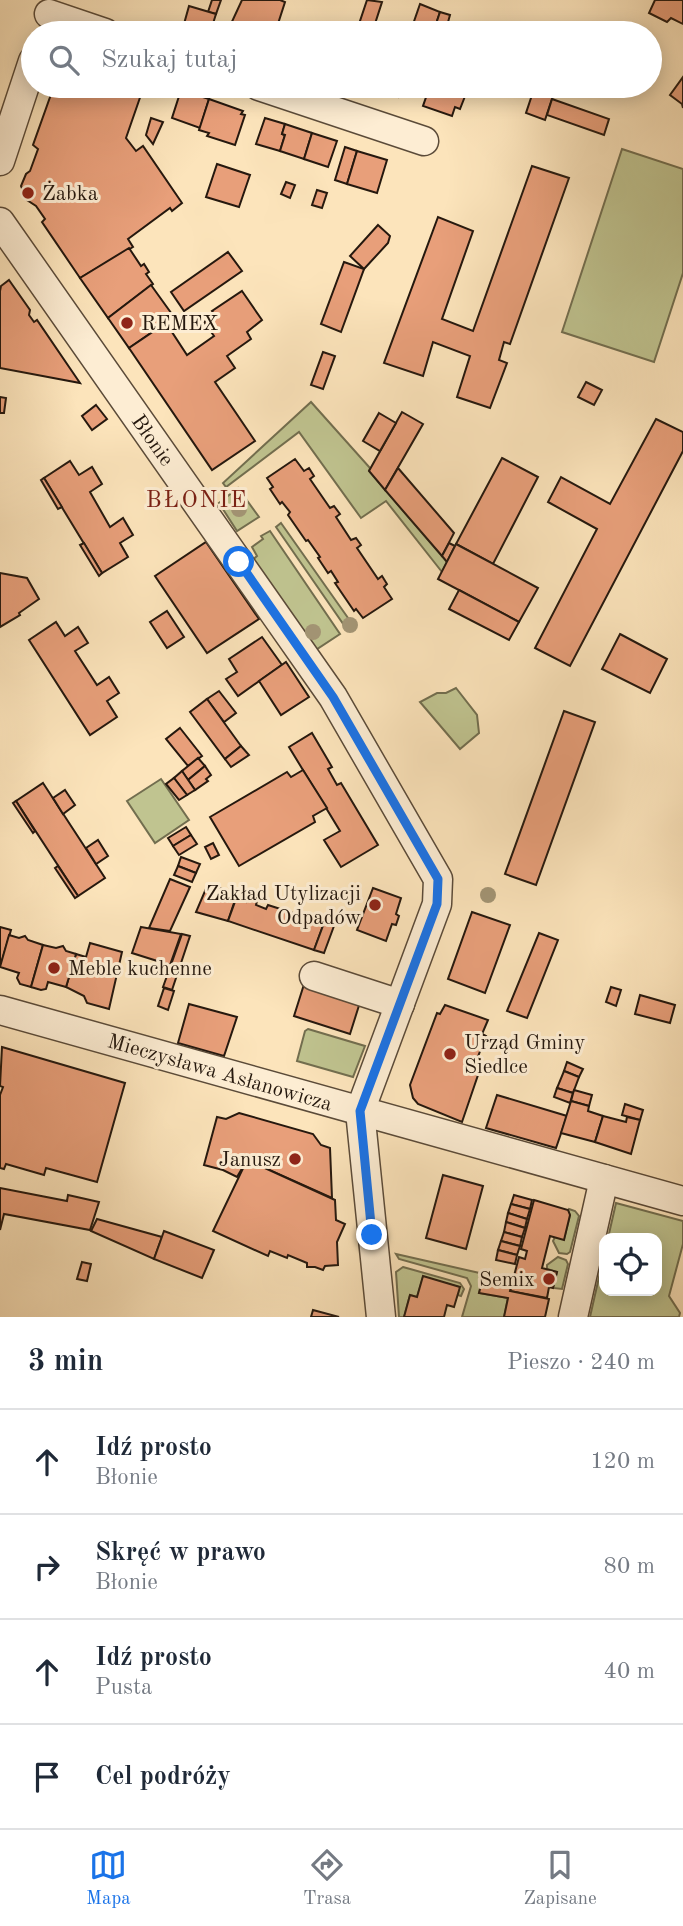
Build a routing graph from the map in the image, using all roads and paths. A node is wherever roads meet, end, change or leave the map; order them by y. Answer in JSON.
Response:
{"nodes":[{"id":1,"x":21,"y":97,"type":"edge"},
{"id":2,"x":295,"y":98,"type":"edge"},
{"id":3,"x":424,"y":141,"type":"dead end"},
{"id":4,"x":0,"y":161,"type":"edge"},
{"id":5,"x":0,"y":222,"type":"edge"},
{"id":6,"x":314,"y":976,"type":"dead end"},
{"id":7,"x":400,"y":1004,"type":"junction"},
{"id":8,"x":0,"y":1010,"type":"edge"},
{"id":9,"x":360,"y":1111,"type":"junction"},
{"id":10,"x":604,"y":1179,"type":"junction"},
{"id":11,"x":683,"y":1201,"type":"edge"},
{"id":12,"x":381,"y":1317,"type":"edge"},
{"id":13,"x":573,"y":1317,"type":"edge"}],
"edges":[{"from":1,"to":4,"type":"street"},
{"from":2,"to":3,"type":"street"},
{"from":5,"to":7,"type":"street","name":"Błonie"},
{"from":6,"to":7,"type":"street"},
{"from":7,"to":9,"type":"street","name":"Błonie"},
{"from":8,"to":9,"type":"street","name":"Mieczysława Asłanowicza"},
{"from":9,"to":10,"type":"street","name":"Mieczysława Asłanowicza"},
{"from":9,"to":12,"type":"street"},
{"from":10,"to":11,"type":"street","name":"Mieczysława Asłanowicza"},
{"from":10,"to":13,"type":"street"}]}
